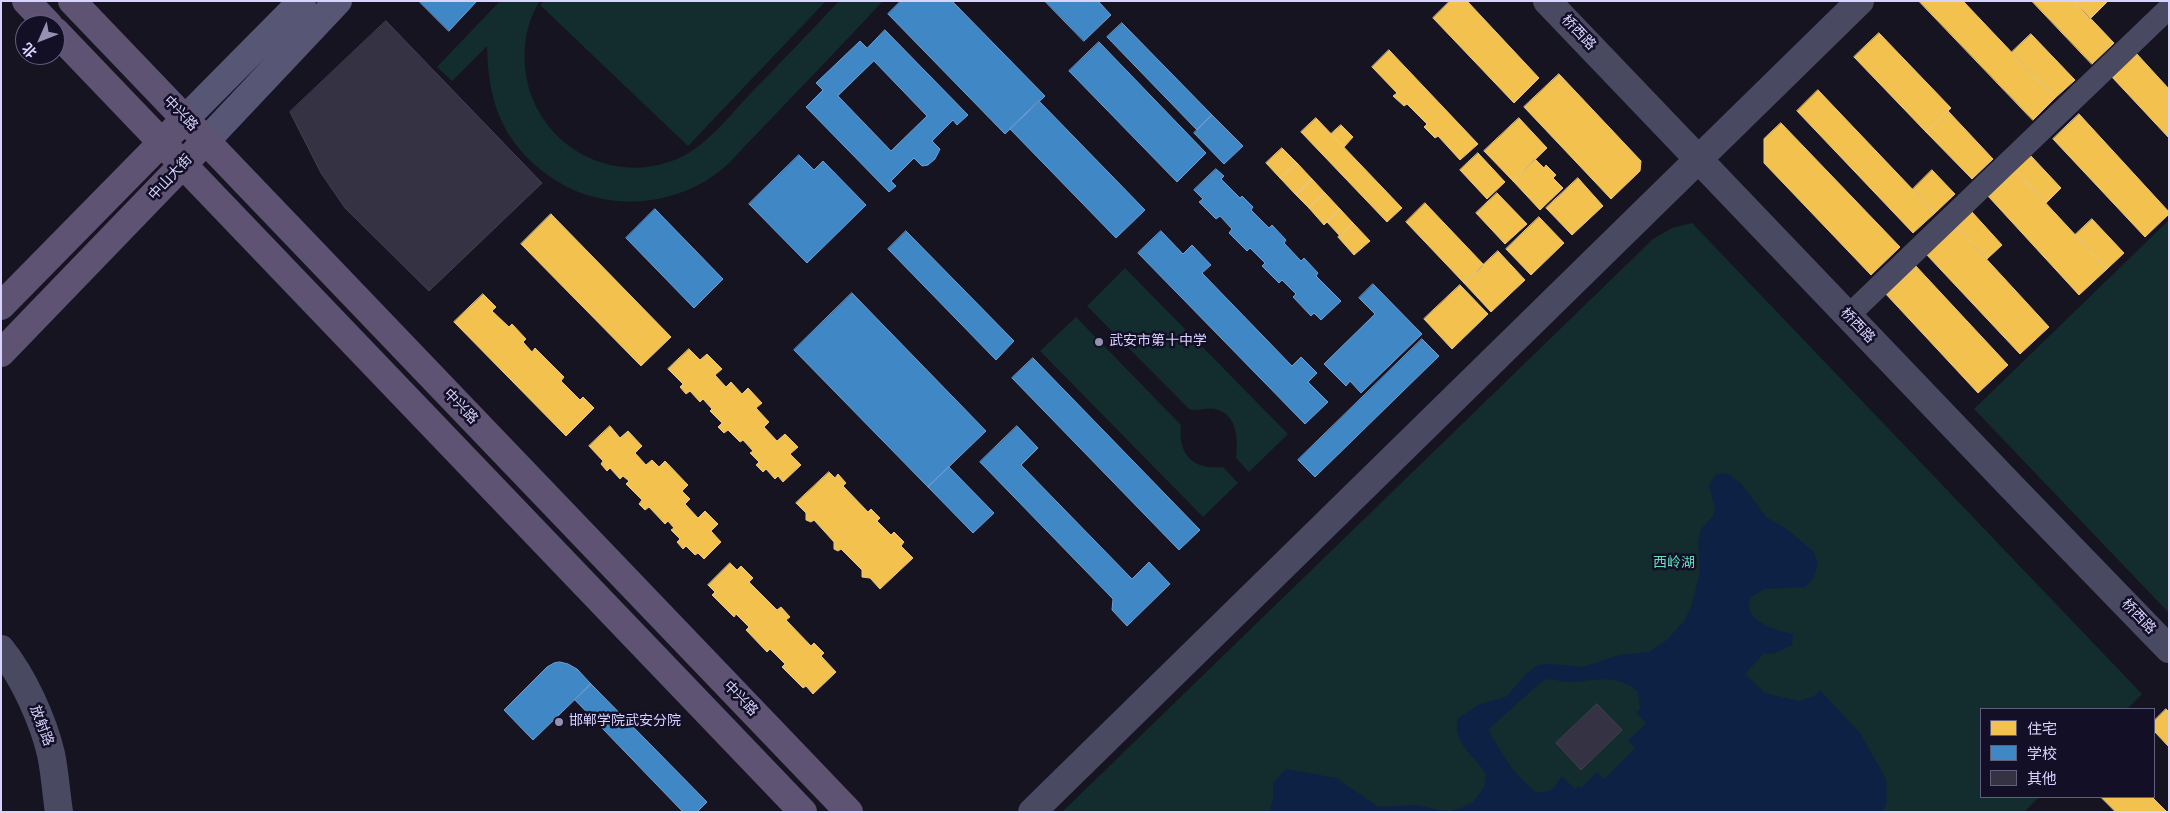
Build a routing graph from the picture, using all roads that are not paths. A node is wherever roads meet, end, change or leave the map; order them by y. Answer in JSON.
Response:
{"nodes":[{"id":1,"x":26,"y":1,"type":"edge"},
{"id":2,"x":72,"y":1,"type":"edge"},
{"id":3,"x":302,"y":1,"type":"edge"},
{"id":4,"x":338,"y":1,"type":"edge"},
{"id":5,"x":1547,"y":1,"type":"edge"},
{"id":6,"x":1860,"y":1,"type":"edge"},
{"id":7,"x":2169,"y":8,"type":"edge"},
{"id":8,"x":39,"y":15,"type":"edge"},
{"id":9,"x":65,"y":41,"type":"edge"},
{"id":10,"x":185,"y":119,"type":"junction"},
{"id":11,"x":206,"y":141,"type":"junction"},
{"id":12,"x":161,"y":142,"type":"junction"},
{"id":13,"x":1699,"y":159,"type":"junction"},
{"id":14,"x":183,"y":165,"type":"junction"},
{"id":15,"x":1,"y":306,"type":"edge"},
{"id":16,"x":1848,"y":316,"type":"junction"},
{"id":17,"x":1,"y":353,"type":"edge"},
{"id":18,"x":1,"y":648,"type":"edge"},
{"id":19,"x":2169,"y":649,"type":"edge"},
{"id":20,"x":59,"y":812,"type":"edge"},
{"id":21,"x":803,"y":812,"type":"edge"},
{"id":22,"x":849,"y":812,"type":"edge"},
{"id":23,"x":1032,"y":812,"type":"edge"}],
"edges":[{"from":1,"to":8,"type":"main road"},
{"from":2,"to":10,"type":"main road","name":"中兴路"},
{"from":3,"to":10,"type":"main road"},
{"from":4,"to":11,"type":"main road","name":"中山大街"},
{"from":5,"to":13,"type":"street","name":"桥西路"},
{"from":6,"to":13,"type":"street"},
{"from":7,"to":16,"type":"street"},
{"from":9,"to":12,"type":"main road"},
{"from":10,"to":11,"type":"main road","name":"中兴路"},
{"from":10,"to":12,"type":"main road"},
{"from":11,"to":14,"type":"main road","name":"中山大街"},
{"from":11,"to":22,"type":"main road","name":"中兴路"},
{"from":12,"to":14,"type":"main road"},
{"from":12,"to":15,"type":"main road"},
{"from":13,"to":16,"type":"street","name":"桥西路"},
{"from":13,"to":23,"type":"street"},
{"from":14,"to":17,"type":"main road","name":"中山大街"},
{"from":14,"to":21,"type":"main road"},
{"from":16,"to":19,"type":"street","name":"桥西路"},
{"from":18,"to":20,"type":"street","name":"放射路"}]}
